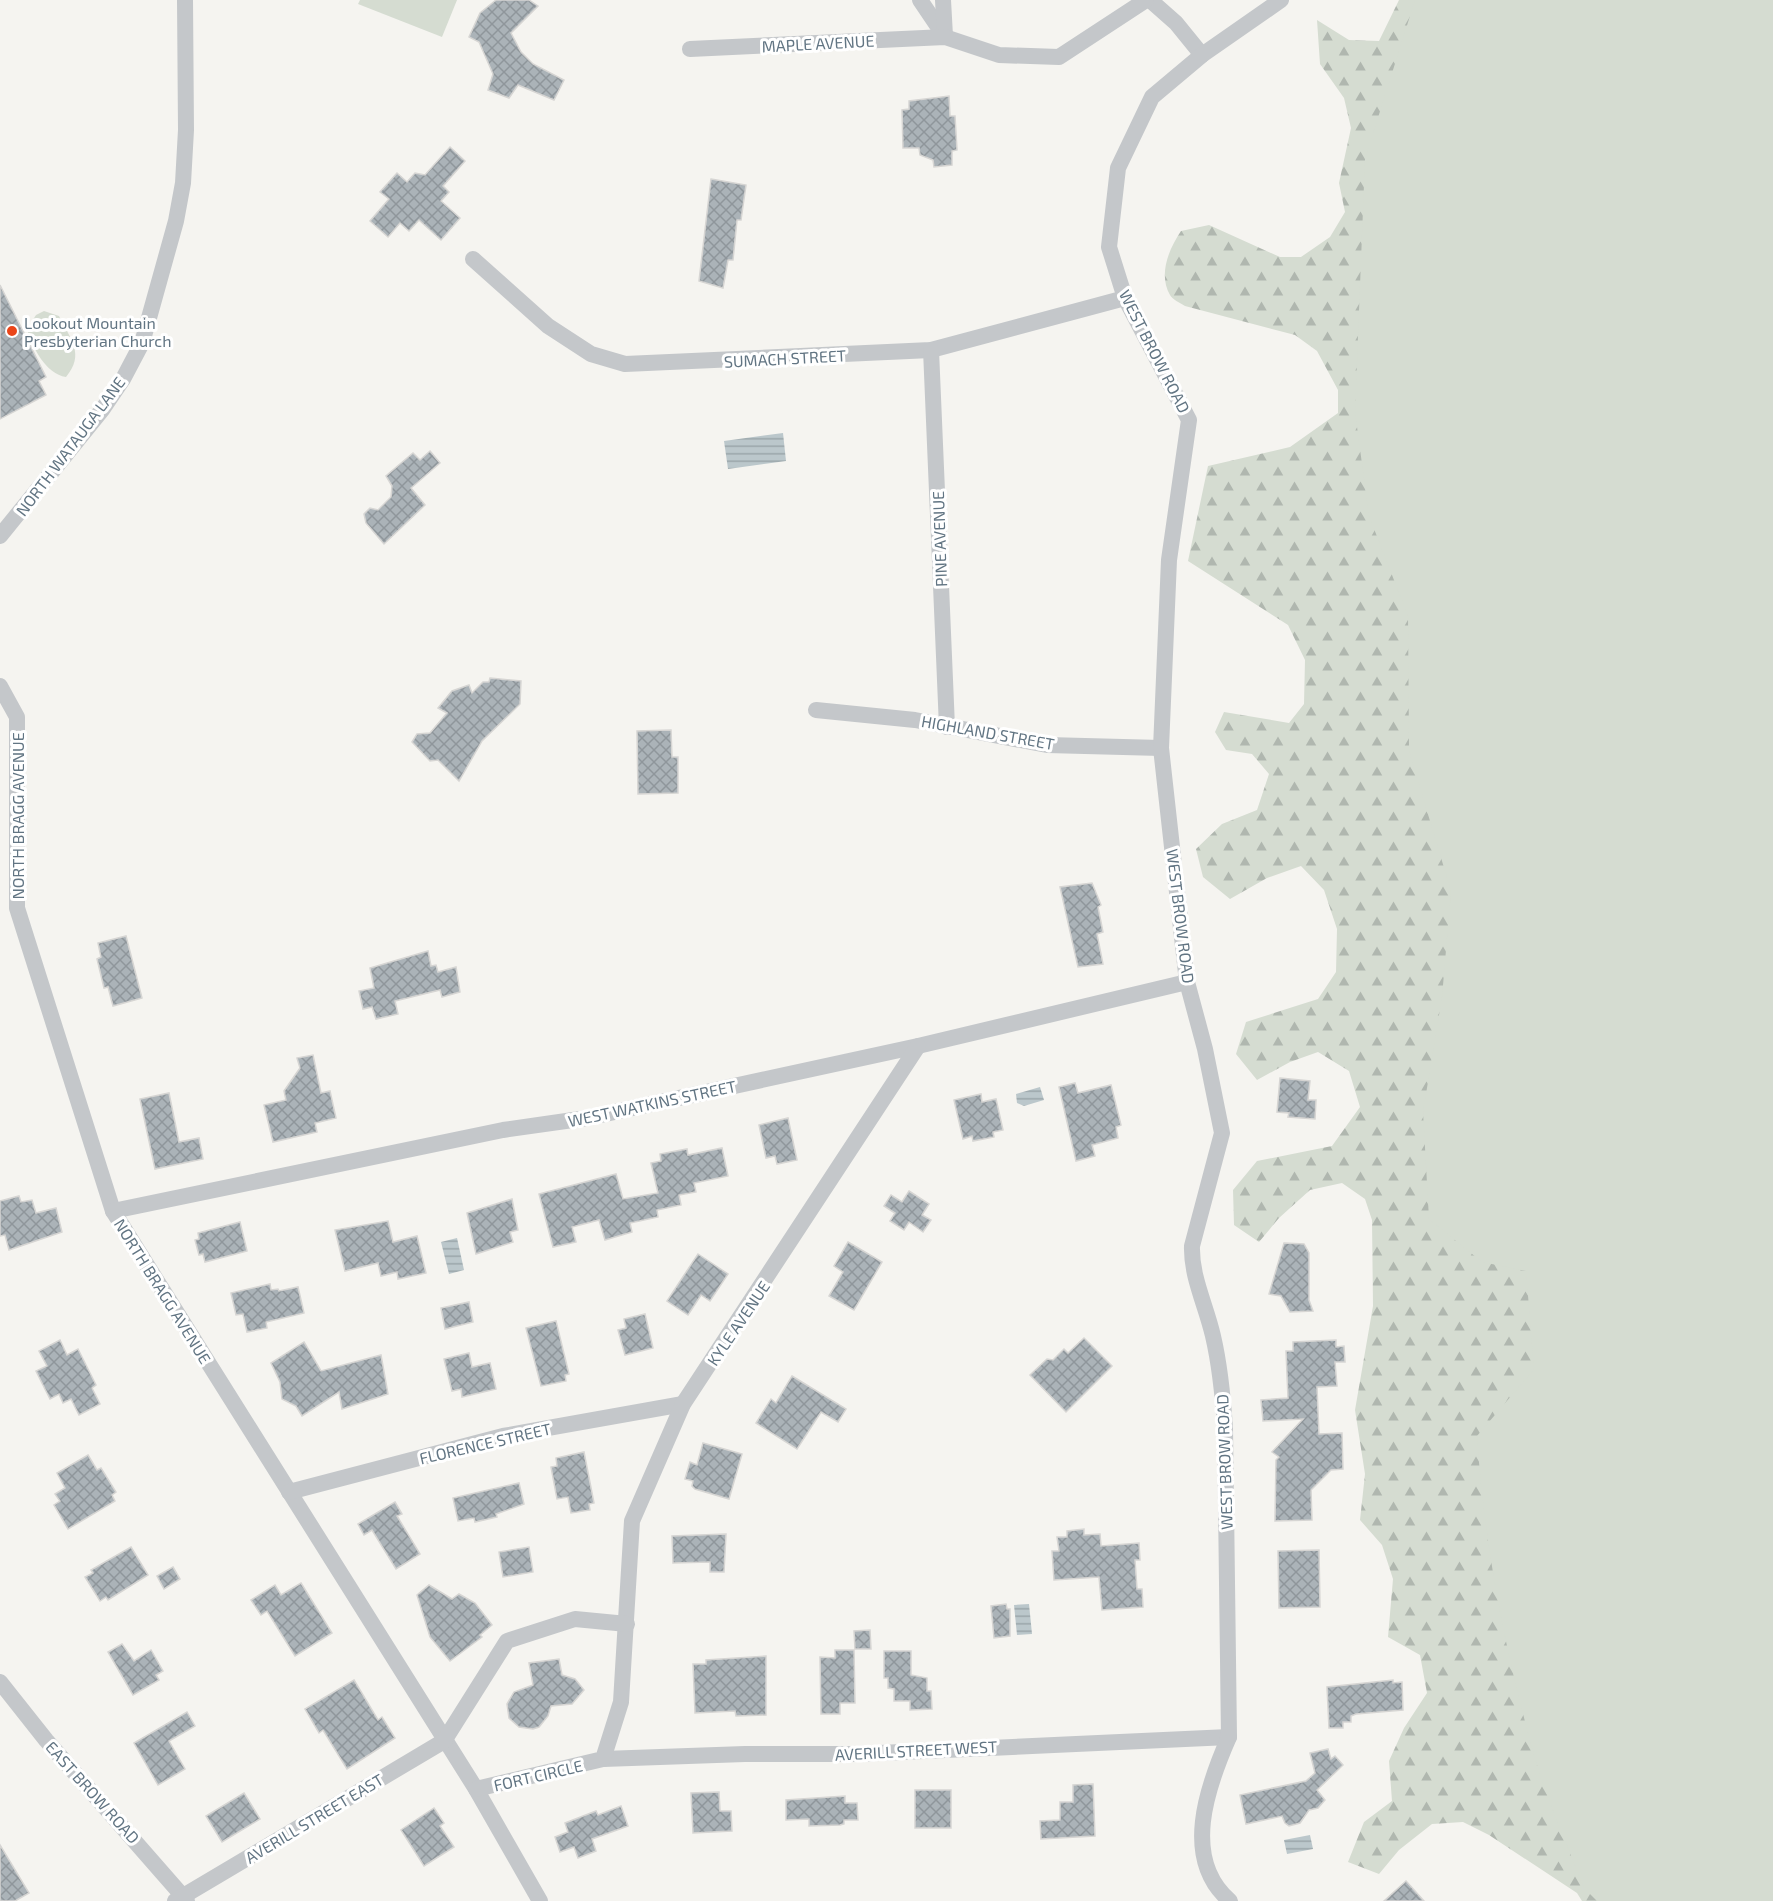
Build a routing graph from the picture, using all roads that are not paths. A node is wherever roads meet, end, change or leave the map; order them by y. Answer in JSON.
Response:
{"nodes":[{"id":1,"x":185,"y":0,"type":"edge"},
{"id":2,"x":920,"y":0,"type":"edge"},
{"id":3,"x":943,"y":0,"type":"edge"},
{"id":4,"x":1148,"y":0,"type":"edge"},
{"id":5,"x":1281,"y":0,"type":"edge"},
{"id":6,"x":945,"y":37,"type":"junction"},
{"id":7,"x":690,"y":49,"type":"dead end"},
{"id":8,"x":1202,"y":55,"type":"junction"},
{"id":9,"x":473,"y":260,"type":"dead end"},
{"id":10,"x":1125,"y":298,"type":"junction"},
{"id":11,"x":931,"y":351,"type":"junction"},
{"id":12,"x":0,"y":536,"type":"edge"},
{"id":13,"x":0,"y":686,"type":"edge"},
{"id":14,"x":816,"y":710,"type":"dead end"},
{"id":15,"x":947,"y":727,"type":"junction"},
{"id":16,"x":1161,"y":748,"type":"junction"},
{"id":17,"x":1187,"y":982,"type":"junction"},
{"id":18,"x":918,"y":1046,"type":"junction"},
{"id":19,"x":113,"y":1211,"type":"junction"},
{"id":20,"x":683,"y":1404,"type":"junction"},
{"id":21,"x":290,"y":1492,"type":"junction"},
{"id":22,"x":627,"y":1624,"type":"junction"},
{"id":23,"x":0,"y":1682,"type":"edge"},
{"id":24,"x":1229,"y":1737,"type":"junction"},
{"id":25,"x":444,"y":1741,"type":"junction"},
{"id":26,"x":603,"y":1759,"type":"junction"},
{"id":27,"x":477,"y":1789,"type":"junction"},
{"id":28,"x":182,"y":1899,"type":"edge"},
{"id":29,"x":540,"y":1901,"type":"edge"},
{"id":30,"x":1230,"y":1901,"type":"edge"}],
"edges":[{"from":1,"to":12,"type":"street","name":"NORTH WATAUGA LANE"},
{"from":2,"to":6,"type":"street"},
{"from":3,"to":6,"type":"street"},
{"from":4,"to":6,"type":"street"},
{"from":4,"to":8,"type":"street"},
{"from":5,"to":8,"type":"street","name":"WEST BROW ROAD"},
{"from":6,"to":7,"type":"street","name":"MAPLE AVENUE"},
{"from":8,"to":10,"type":"street","name":"WEST BROW ROAD"},
{"from":9,"to":11,"type":"street","name":"SUMACH STREET"},
{"from":10,"to":11,"type":"street","name":"SUMACH STREET"},
{"from":10,"to":16,"type":"street","name":"WEST BROW ROAD"},
{"from":11,"to":15,"type":"street","name":"PINE AVENUE"},
{"from":13,"to":19,"type":"street","name":"NORTH BRAGG AVENUE"},
{"from":14,"to":15,"type":"street","name":"HIGHLAND STREET"},
{"from":15,"to":16,"type":"street","name":"HIGHLAND STREET"},
{"from":16,"to":17,"type":"street","name":"WEST BROW ROAD"},
{"from":17,"to":18,"type":"street","name":"WEST WATKINS STREET"},
{"from":17,"to":24,"type":"street","name":"WEST BROW ROAD"},
{"from":18,"to":19,"type":"street","name":"WEST WATKINS STREET"},
{"from":18,"to":20,"type":"street","name":"KYLE AVENUE"},
{"from":19,"to":21,"type":"street","name":"NORTH BRAGG AVENUE"},
{"from":20,"to":21,"type":"street","name":"FLORENCE STREET"},
{"from":20,"to":22,"type":"street","name":"KYLE AVENUE"},
{"from":21,"to":25,"type":"street","name":"NORTH BRAGG AVENUE"},
{"from":22,"to":25,"type":"street"},
{"from":22,"to":26,"type":"street","name":"FORT CIRCLE"},
{"from":23,"to":28,"type":"street","name":"EAST BROW ROAD"},
{"from":24,"to":26,"type":"street","name":"AVERILL STREET WEST"},
{"from":24,"to":30,"type":"street","name":"WEST BROW ROAD"},
{"from":25,"to":27,"type":"street","name":"FORT CIRCLE"},
{"from":25,"to":28,"type":"street","name":"AVERILL STREET EAST"},
{"from":26,"to":27,"type":"street","name":"FORT CIRCLE"},
{"from":27,"to":29,"type":"street"}]}
